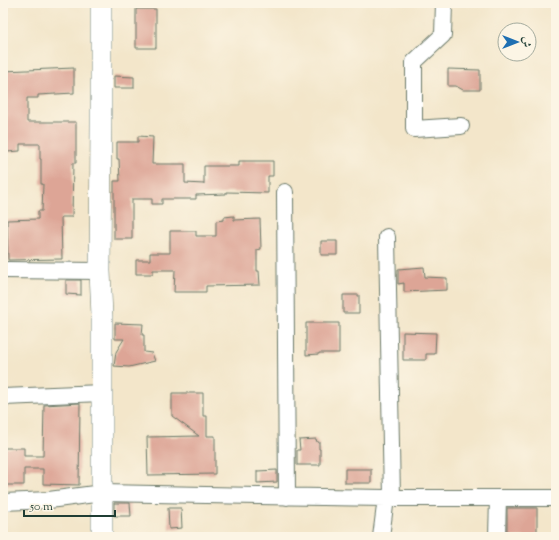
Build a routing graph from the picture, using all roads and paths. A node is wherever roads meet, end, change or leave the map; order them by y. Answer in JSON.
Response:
{"nodes":[{"id":1,"x":101,"y":3,"type":"edge"},
{"id":2,"x":444,"y":3,"type":"edge"},
{"id":3,"x":461,"y":126,"type":"dead end"},
{"id":4,"x":285,"y":192,"type":"dead end"},
{"id":5,"x":387,"y":237,"type":"dead end"},
{"id":6,"x":3,"y":270,"type":"edge"},
{"id":7,"x":100,"y":271,"type":"junction"},
{"id":8,"x":102,"y":393,"type":"junction"},
{"id":9,"x":3,"y":397,"type":"edge"},
{"id":10,"x":102,"y":493,"type":"junction"},
{"id":11,"x":287,"y":497,"type":"junction"},
{"id":12,"x":389,"y":498,"type":"junction"},
{"id":13,"x":498,"y":498,"type":"junction"},
{"id":14,"x":556,"y":498,"type":"edge"},
{"id":15,"x":3,"y":502,"type":"edge"},
{"id":16,"x":102,"y":537,"type":"edge"},
{"id":17,"x":381,"y":537,"type":"edge"},
{"id":18,"x":498,"y":537,"type":"edge"}],
"edges":[{"from":1,"to":7,"type":"main road"},
{"from":2,"to":3,"type":"street"},
{"from":4,"to":11,"type":"street"},
{"from":5,"to":12,"type":"street"},
{"from":6,"to":7,"type":"street"},
{"from":7,"to":8,"type":"main road"},
{"from":8,"to":9,"type":"street"},
{"from":8,"to":10,"type":"main road"},
{"from":10,"to":11,"type":"street"},
{"from":10,"to":15,"type":"street"},
{"from":10,"to":16,"type":"main road"},
{"from":11,"to":12,"type":"street"},
{"from":12,"to":13,"type":"street"},
{"from":12,"to":17,"type":"street"},
{"from":13,"to":14,"type":"street"},
{"from":13,"to":18,"type":"street"}]}
